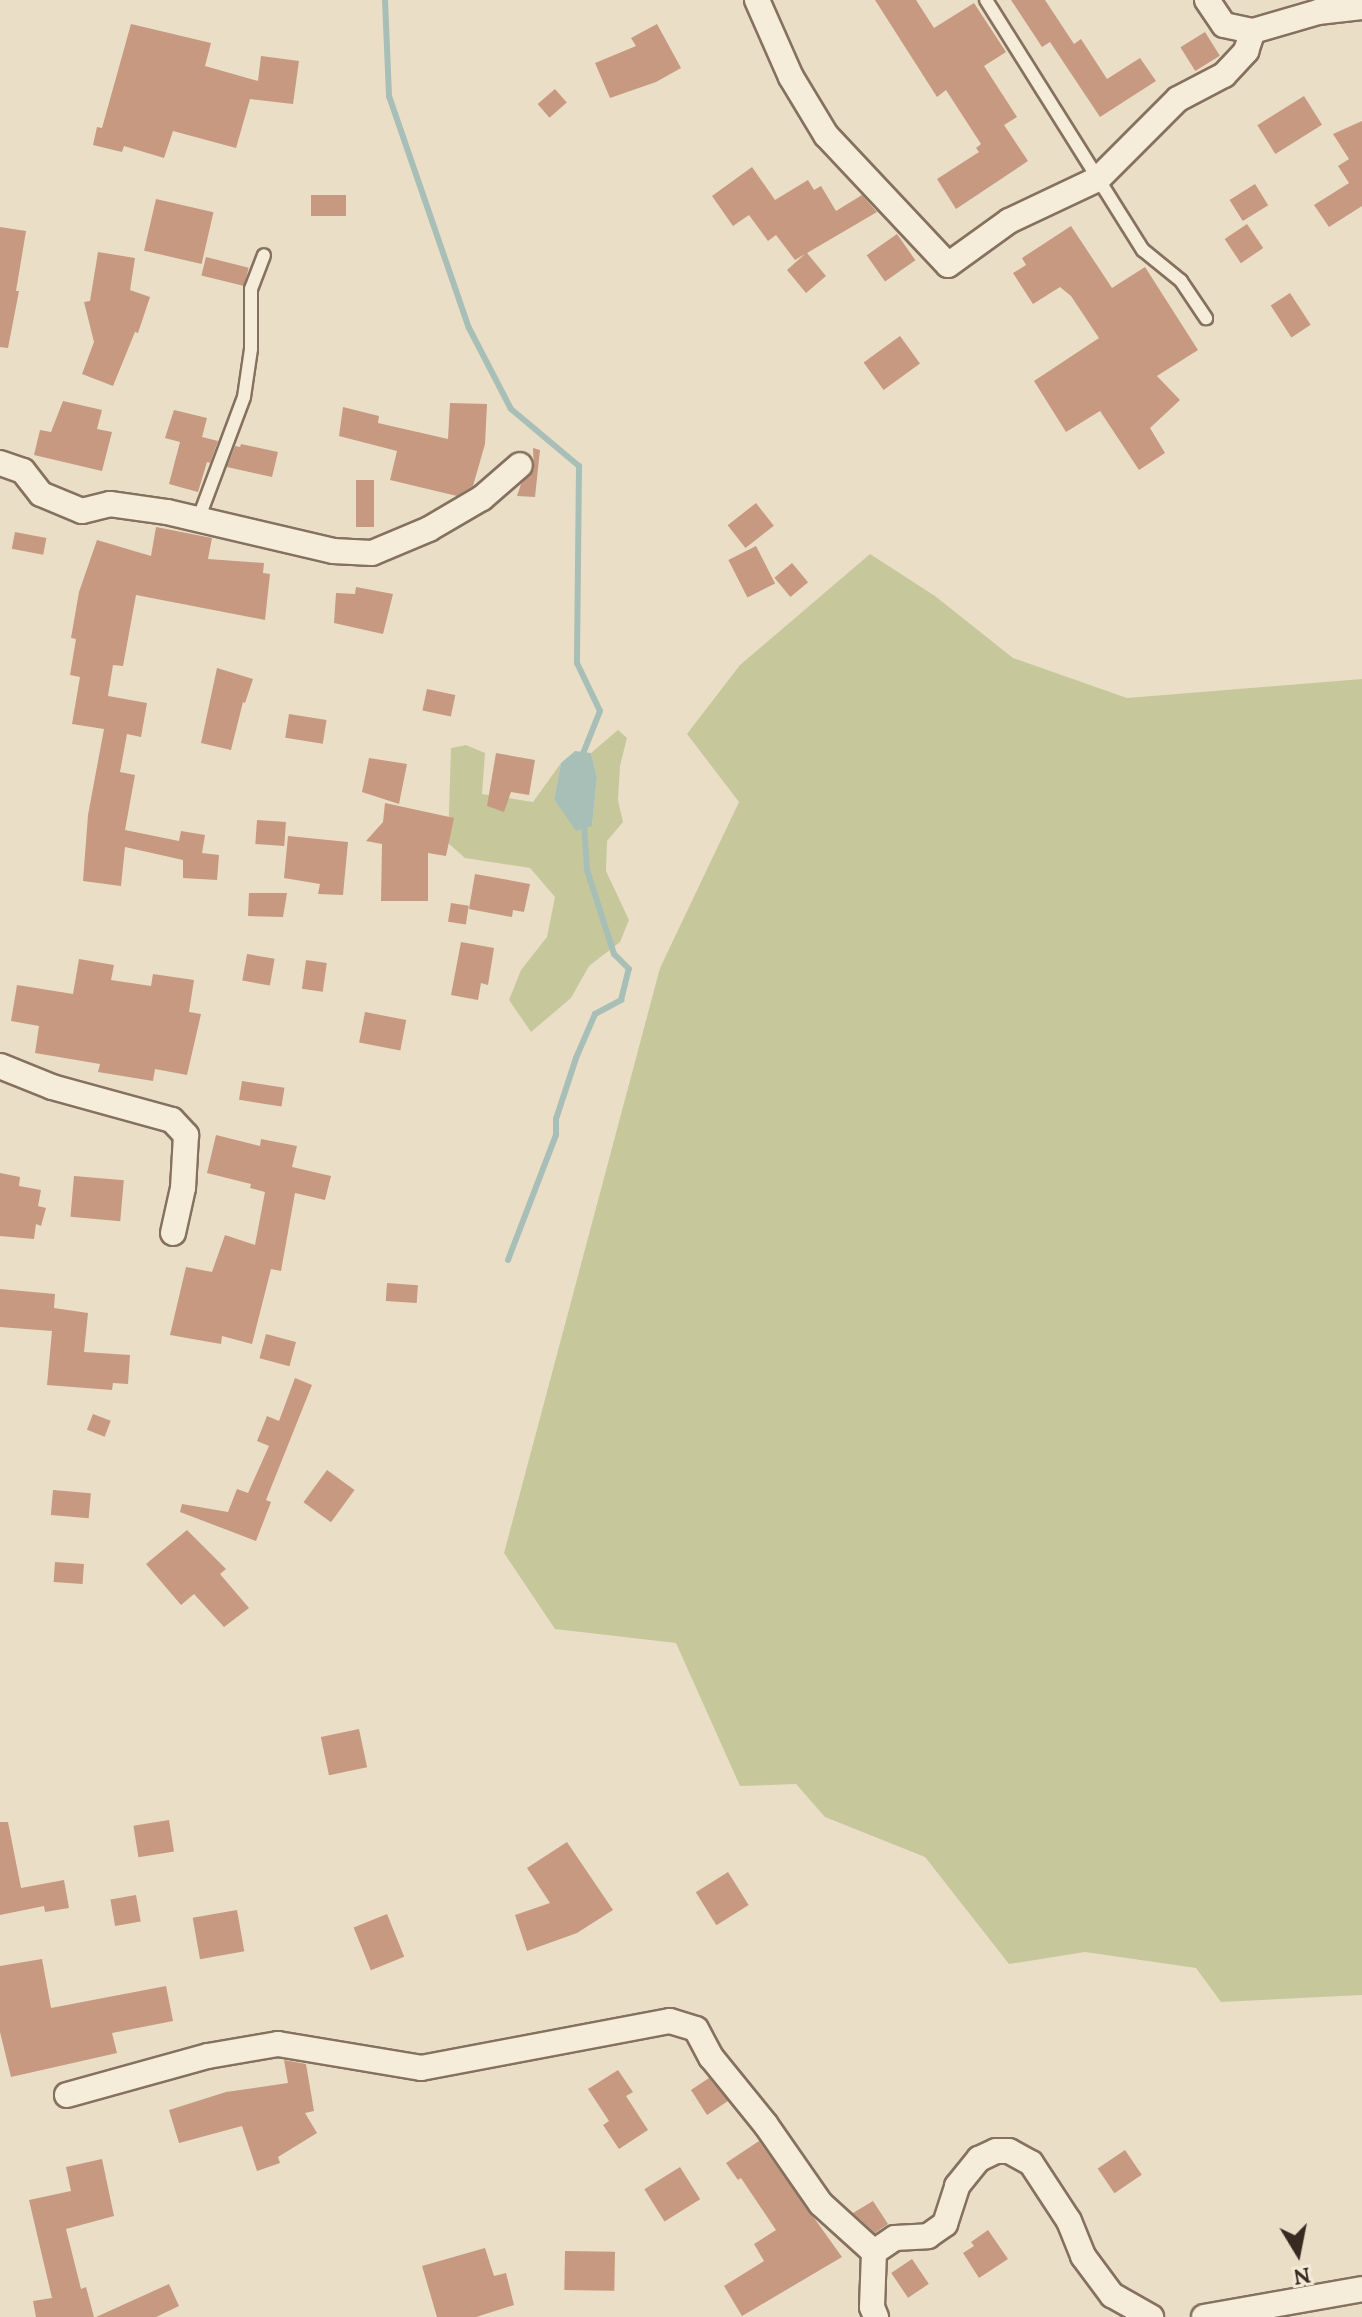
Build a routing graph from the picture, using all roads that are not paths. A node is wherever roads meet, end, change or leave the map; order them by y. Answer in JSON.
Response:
{"nodes":[{"id":1,"x":757,"y":0,"type":"edge"},
{"id":2,"x":986,"y":0,"type":"edge"},
{"id":3,"x":1207,"y":0,"type":"edge"},
{"id":4,"x":1362,"y":7,"type":"edge"},
{"id":5,"x":1253,"y":31,"type":"junction"},
{"id":6,"x":1098,"y":179,"type":"junction"},
{"id":7,"x":264,"y":255,"type":"dead end"},
{"id":8,"x":1206,"y":318,"type":"dead end"},
{"id":9,"x":0,"y":463,"type":"edge"},
{"id":10,"x":520,"y":465,"type":"dead end"},
{"id":11,"x":198,"y":520,"type":"junction"},
{"id":12,"x":0,"y":1066,"type":"edge"},
{"id":13,"x":173,"y":1233,"type":"dead end"},
{"id":14,"x":67,"y":2095,"type":"dead end"},
{"id":15,"x":874,"y":2252,"type":"junction"},
{"id":16,"x":1362,"y":2289,"type":"edge"},
{"id":17,"x":876,"y":2317,"type":"edge"},
{"id":18,"x":1151,"y":2317,"type":"edge"},
{"id":19,"x":1204,"y":2317,"type":"edge"}],
"edges":[{"from":1,"to":6,"type":"street"},
{"from":2,"to":6,"type":"lane"},
{"from":3,"to":5,"type":"street"},
{"from":4,"to":5,"type":"street"},
{"from":5,"to":6,"type":"street"},
{"from":6,"to":8,"type":"lane"},
{"from":7,"to":11,"type":"lane"},
{"from":9,"to":11,"type":"street"},
{"from":10,"to":11,"type":"street"},
{"from":12,"to":13,"type":"street"},
{"from":14,"to":15,"type":"street"},
{"from":15,"to":17,"type":"street"},
{"from":15,"to":18,"type":"street"},
{"from":16,"to":19,"type":"street"}]}
